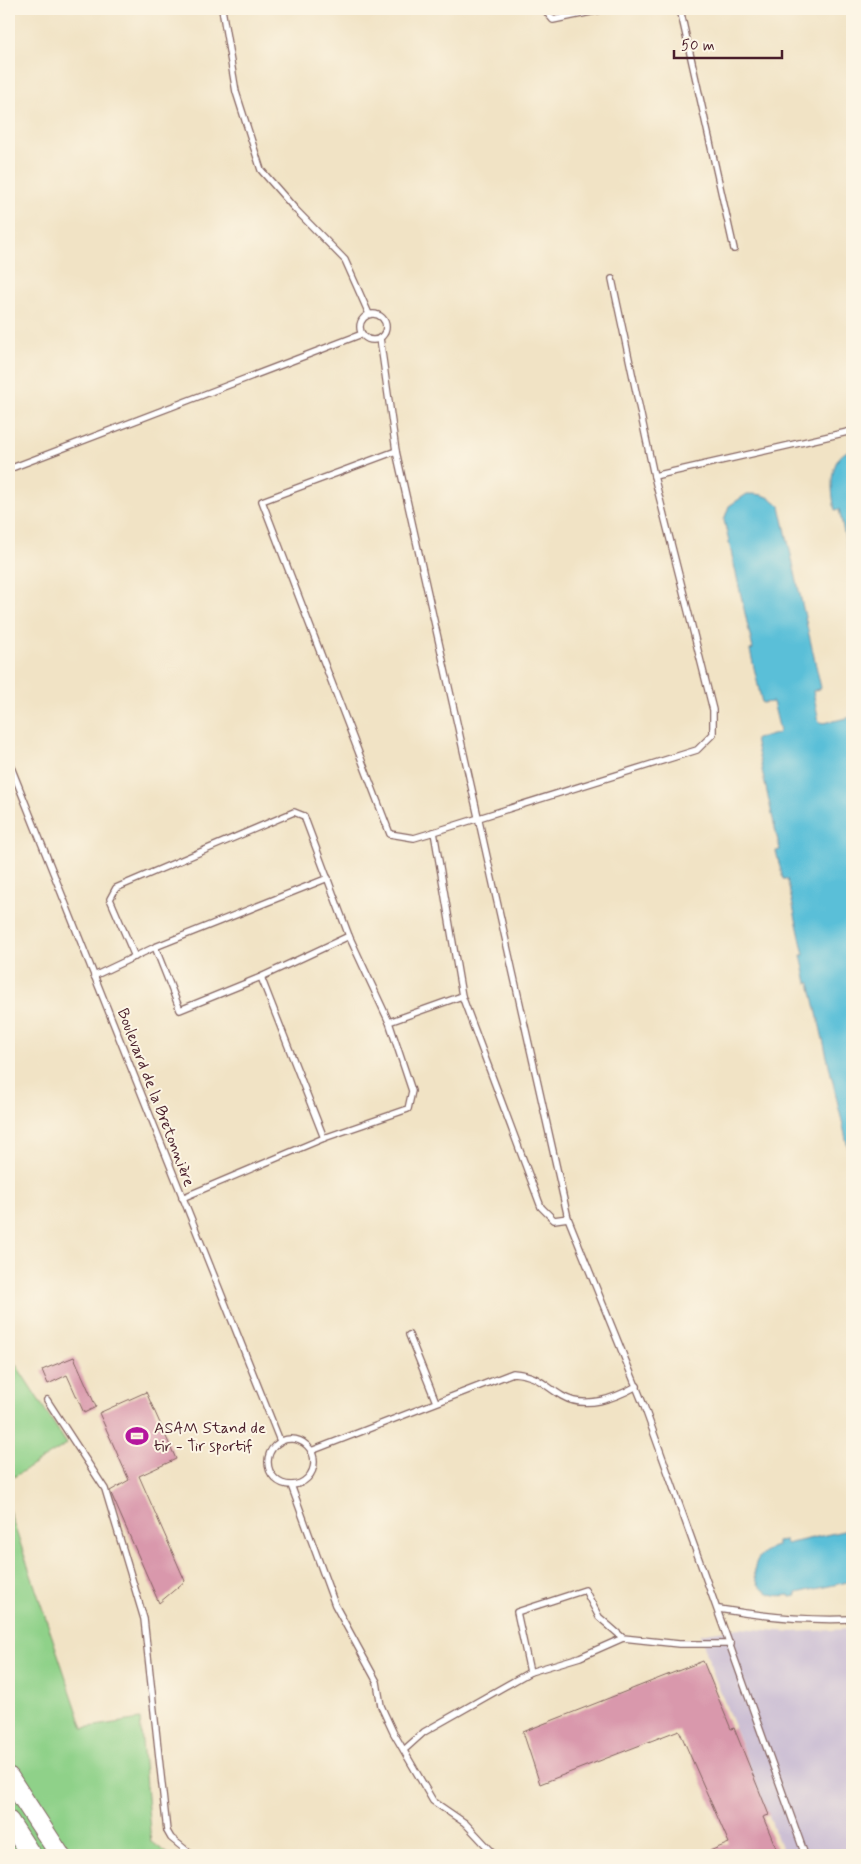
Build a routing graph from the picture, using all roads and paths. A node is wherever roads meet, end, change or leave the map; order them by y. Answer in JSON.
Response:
{"nodes":[{"id":1,"x":222,"y":9,"type":"edge"},
{"id":2,"x":544,"y":9,"type":"edge"},
{"id":3,"x":605,"y":9,"type":"edge"},
{"id":4,"x":680,"y":9,"type":"edge"},
{"id":5,"x":734,"y":249,"type":"dead end"},
{"id":6,"x":612,"y":279,"type":"dead end"},
{"id":7,"x":369,"y":314,"type":"junction"},
{"id":8,"x":362,"y":334,"type":"junction"},
{"id":9,"x":380,"y":338,"type":"junction"},
{"id":10,"x":852,"y":431,"type":"edge"},
{"id":11,"x":396,"y":451,"type":"junction"},
{"id":12,"x":9,"y":470,"type":"edge"},
{"id":13,"x":654,"y":476,"type":"junction"},
{"id":14,"x":9,"y":762,"type":"edge"},
{"id":15,"x":477,"y":819,"type":"junction"},
{"id":16,"x":434,"y":832,"type":"junction"},
{"id":17,"x":328,"y":878,"type":"junction"},
{"id":18,"x":349,"y":936,"type":"junction"},
{"id":19,"x":154,"y":947,"type":"junction"},
{"id":20,"x":134,"y":957,"type":"junction"},
{"id":21,"x":94,"y":976,"type":"junction"},
{"id":22,"x":261,"y":977,"type":"junction"},
{"id":23,"x":462,"y":996,"type":"junction"},
{"id":24,"x":389,"y":1022,"type":"junction"},
{"id":25,"x":324,"y":1138,"type":"junction"},
{"id":26,"x":182,"y":1198,"type":"junction"},
{"id":27,"x":568,"y":1218,"type":"junction"},
{"id":28,"x":409,"y":1336,"type":"dead end"},
{"id":29,"x":637,"y":1386,"type":"junction"},
{"id":30,"x":46,"y":1400,"type":"dead end"},
{"id":31,"x":436,"y":1402,"type":"junction"},
{"id":32,"x":280,"y":1441,"type":"junction"},
{"id":33,"x":311,"y":1451,"type":"junction"},
{"id":34,"x":291,"y":1485,"type":"junction"},
{"id":35,"x":719,"y":1609,"type":"junction"},
{"id":36,"x":852,"y":1619,"type":"edge"},
{"id":37,"x":623,"y":1638,"type":"junction"},
{"id":38,"x":731,"y":1644,"type":"junction"},
{"id":39,"x":530,"y":1672,"type":"junction"},
{"id":40,"x":404,"y":1750,"type":"junction"},
{"id":41,"x":9,"y":1777,"type":"edge"},
{"id":42,"x":9,"y":1821,"type":"edge"},
{"id":43,"x":31,"y":1855,"type":"edge"},
{"id":44,"x":60,"y":1855,"type":"edge"},
{"id":45,"x":192,"y":1855,"type":"edge"},
{"id":46,"x":495,"y":1855,"type":"edge"},
{"id":47,"x":805,"y":1855,"type":"edge"}],
"edges":[{"from":1,"to":7,"type":"lane"},
{"from":2,"to":3,"type":"lane"},
{"from":4,"to":5,"type":"lane"},
{"from":6,"to":13,"type":"lane"},
{"from":7,"to":8,"type":"lane"},
{"from":7,"to":9,"type":"lane"},
{"from":8,"to":9,"type":"lane"},
{"from":8,"to":12,"type":"lane"},
{"from":9,"to":11,"type":"lane"},
{"from":10,"to":13,"type":"lane"},
{"from":11,"to":15,"type":"lane"},
{"from":11,"to":16,"type":"lane"},
{"from":13,"to":15,"type":"lane"},
{"from":14,"to":21,"type":"lane","name":"Boulevard de la Bretonnière"},
{"from":15,"to":16,"type":"lane"},
{"from":15,"to":27,"type":"lane"},
{"from":16,"to":23,"type":"lane"},
{"from":17,"to":18,"type":"lane"},
{"from":17,"to":19,"type":"lane"},
{"from":17,"to":20,"type":"lane"},
{"from":18,"to":22,"type":"lane"},
{"from":18,"to":24,"type":"lane"},
{"from":19,"to":20,"type":"lane"},
{"from":19,"to":22,"type":"lane"},
{"from":20,"to":21,"type":"lane"},
{"from":21,"to":26,"type":"lane","name":"Boulevard de la Bretonnière"},
{"from":22,"to":25,"type":"lane"},
{"from":23,"to":24,"type":"lane"},
{"from":23,"to":27,"type":"lane"},
{"from":24,"to":25,"type":"lane"},
{"from":25,"to":26,"type":"lane"},
{"from":26,"to":32,"type":"lane","name":"Boulevard de la Bretonnière"},
{"from":27,"to":29,"type":"lane"},
{"from":28,"to":31,"type":"lane"},
{"from":29,"to":31,"type":"lane"},
{"from":29,"to":35,"type":"lane"},
{"from":30,"to":45,"type":"lane"},
{"from":31,"to":33,"type":"lane"},
{"from":32,"to":33,"type":"lane"},
{"from":32,"to":34,"type":"lane"},
{"from":33,"to":34,"type":"lane"},
{"from":34,"to":40,"type":"lane"},
{"from":35,"to":36,"type":"lane"},
{"from":35,"to":38,"type":"lane"},
{"from":37,"to":38,"type":"lane"},
{"from":37,"to":39,"type":"lane"},
{"from":37,"to":39,"type":"lane"},
{"from":38,"to":47,"type":"lane"},
{"from":39,"to":40,"type":"lane"},
{"from":40,"to":46,"type":"lane"},
{"from":41,"to":44,"type":"main road"},
{"from":42,"to":43,"type":"main road"}]}
